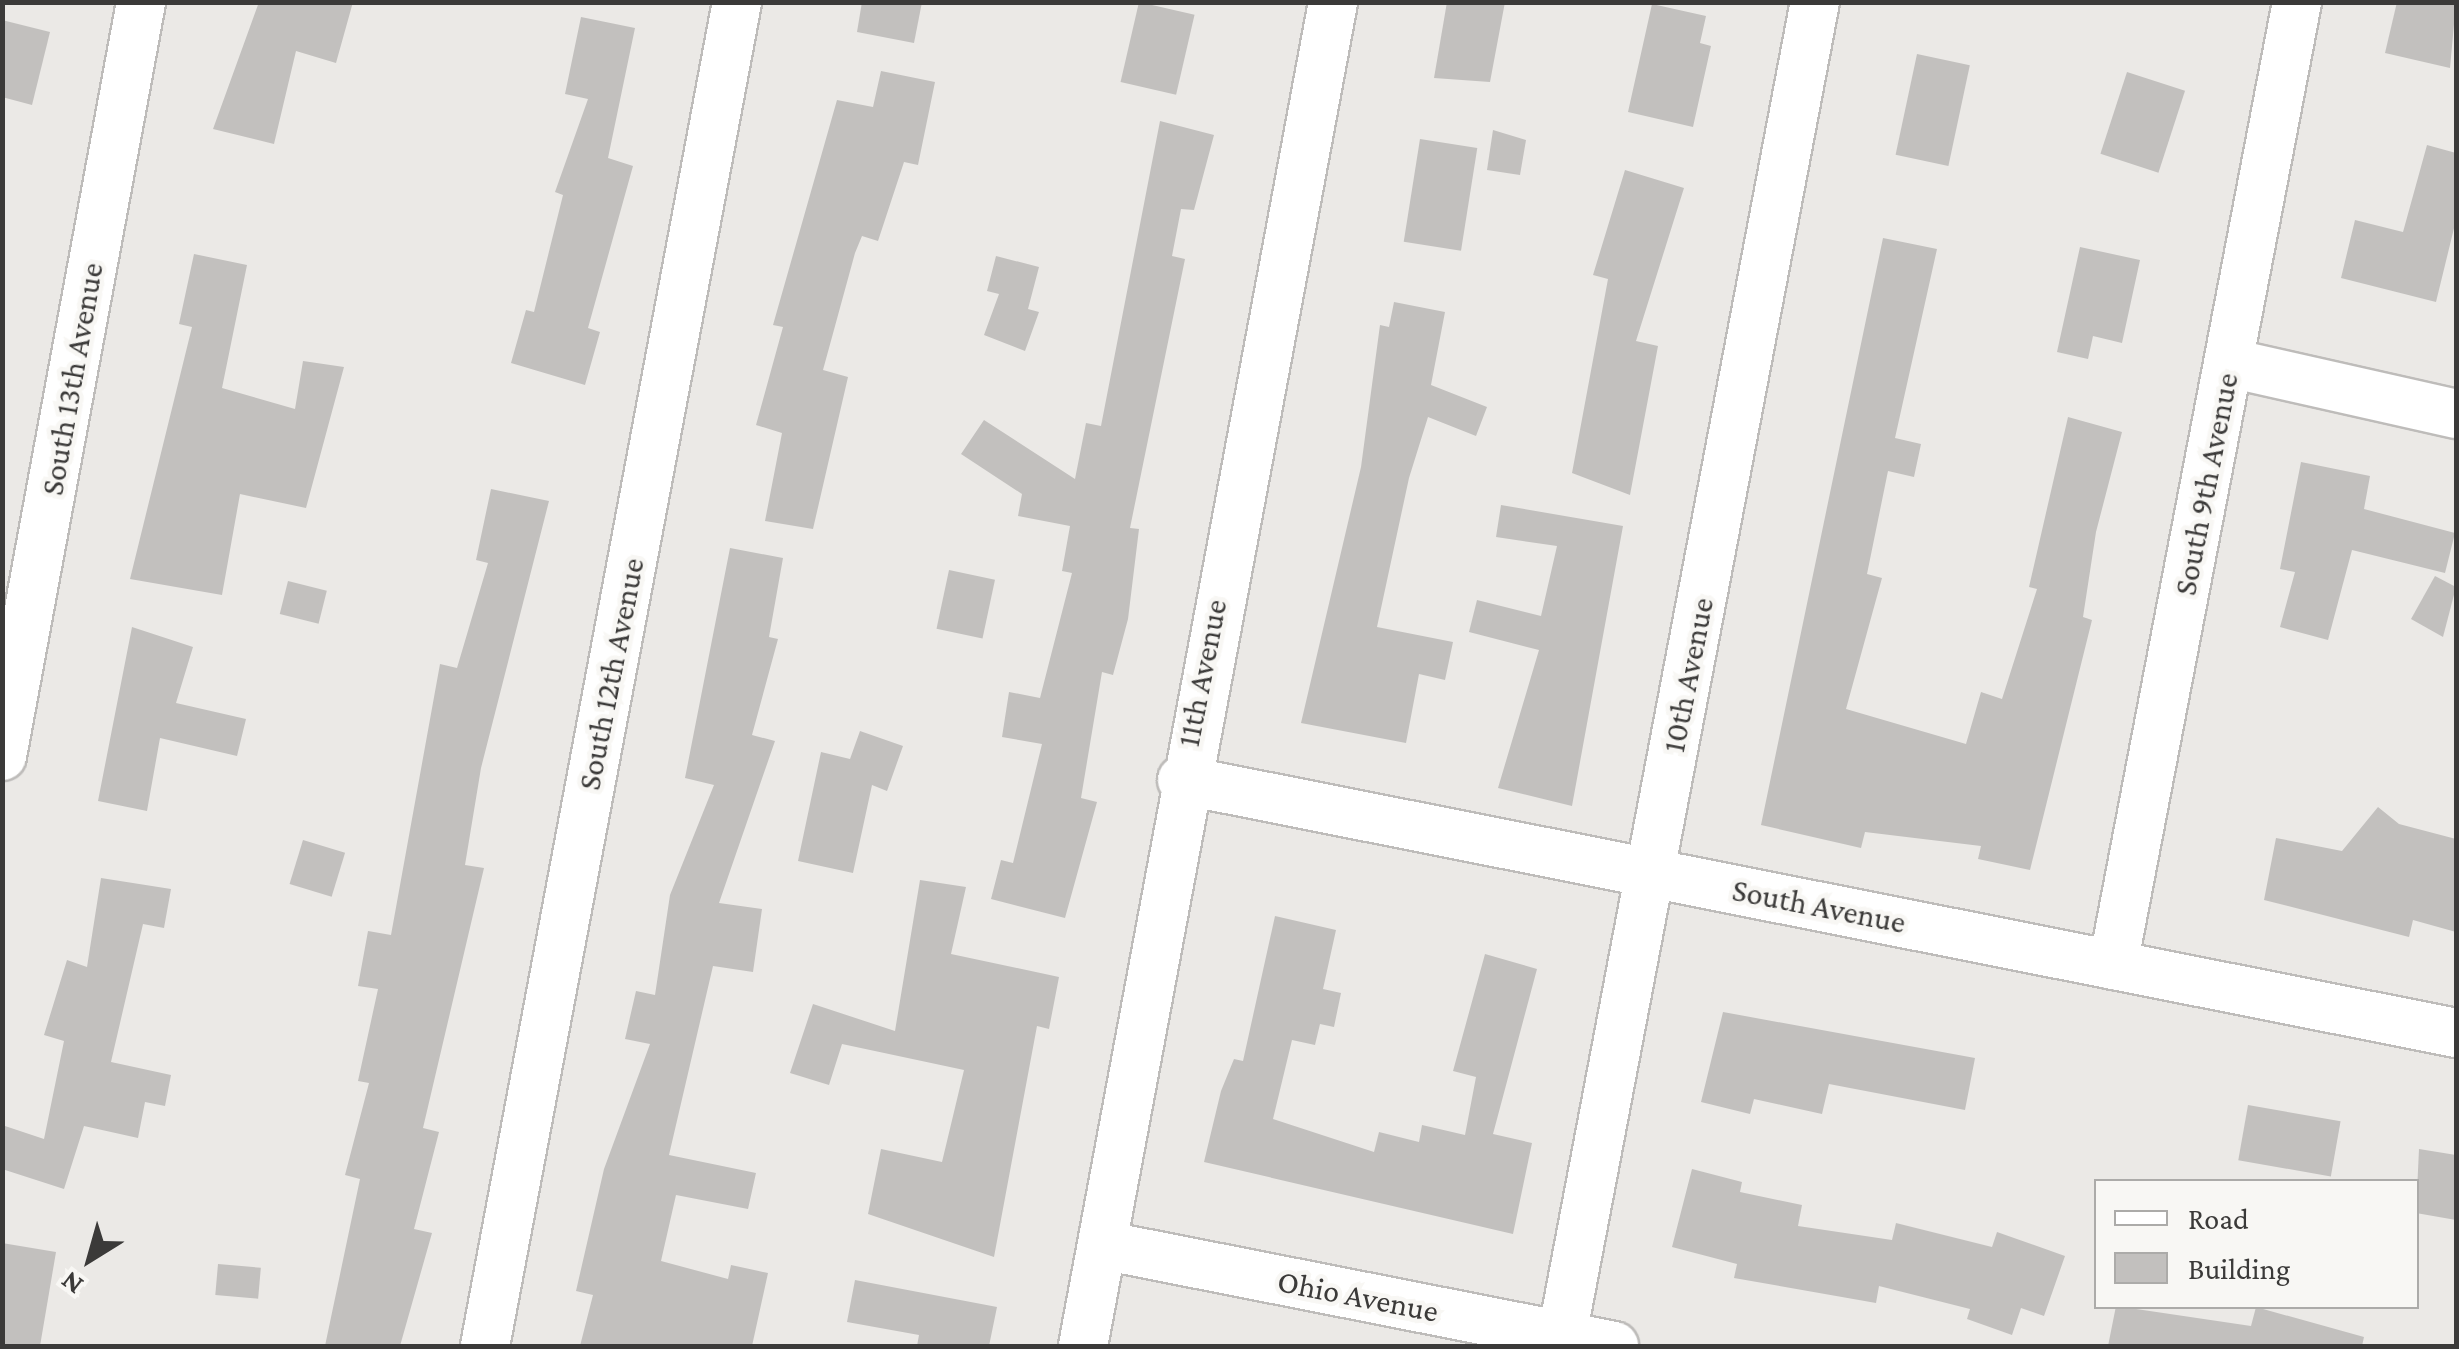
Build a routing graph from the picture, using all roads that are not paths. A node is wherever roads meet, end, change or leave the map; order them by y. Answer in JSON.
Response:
{"nodes":[{"id":1,"x":141,"y":2,"type":"edge"},
{"id":2,"x":738,"y":2,"type":"edge"},
{"id":3,"x":1334,"y":2,"type":"edge"},
{"id":4,"x":1816,"y":2,"type":"edge"},
{"id":5,"x":2297,"y":2,"type":"edge"},
{"id":6,"x":2230,"y":363,"type":"junction"},
{"id":7,"x":2456,"y":414,"type":"edge"},
{"id":8,"x":2,"y":756,"type":"edge"},
{"id":9,"x":1182,"y":780,"type":"junction"},
{"id":10,"x":1650,"y":873,"type":"junction"},
{"id":11,"x":2112,"y":965,"type":"junction"},
{"id":12,"x":2456,"y":1032,"type":"edge"},
{"id":13,"x":1102,"y":1245,"type":"junction"},
{"id":14,"x":1561,"y":1342,"type":"edge"},
{"id":15,"x":485,"y":1346,"type":"edge"},
{"id":16,"x":1083,"y":1346,"type":"edge"},
{"id":17,"x":1614,"y":1346,"type":"edge"}],
"edges":[{"from":1,"to":8,"type":"street","name":"South 13th Avenue"},
{"from":2,"to":15,"type":"street","name":"South 12th Avenue"},
{"from":3,"to":9,"type":"street","name":"11th Avenue"},
{"from":4,"to":10,"type":"street","name":"10th Avenue"},
{"from":5,"to":6,"type":"street","name":"South 9th Avenue"},
{"from":6,"to":7,"type":"street"},
{"from":6,"to":11,"type":"street","name":"South 9th Avenue"},
{"from":9,"to":10,"type":"street","name":"South Avenue"},
{"from":9,"to":13,"type":"street","name":"11th Avenue"},
{"from":10,"to":11,"type":"street","name":"South Avenue"},
{"from":10,"to":14,"type":"street","name":"10th Avenue"},
{"from":11,"to":12,"type":"street","name":"South Avenue"},
{"from":13,"to":14,"type":"street","name":"Ohio Avenue"},
{"from":13,"to":16,"type":"street","name":"11th Avenue"},
{"from":14,"to":17,"type":"street","name":"Ohio Avenue"}]}
